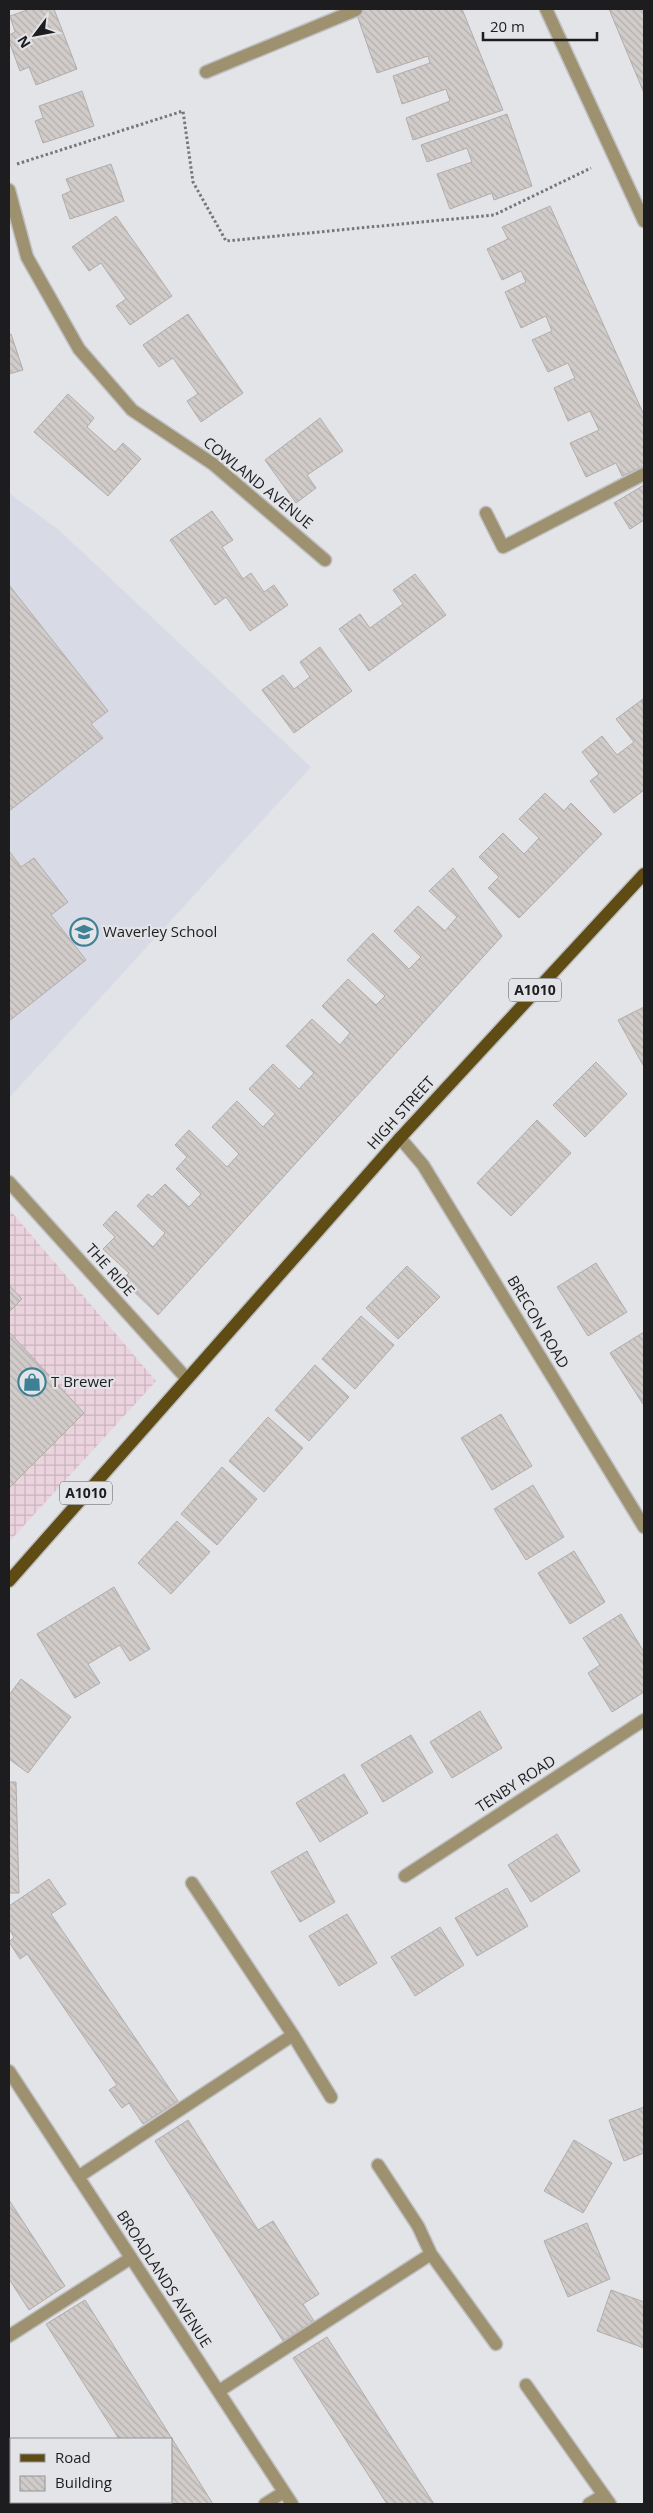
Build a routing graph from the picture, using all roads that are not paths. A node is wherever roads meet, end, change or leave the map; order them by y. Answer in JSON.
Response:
{"nodes":[{"id":1,"x":546,"y":9,"type":"edge"},
{"id":2,"x":356,"y":10,"type":"dead end"},
{"id":3,"x":206,"y":72,"type":"dead end"},
{"id":4,"x":9,"y":190,"type":"edge"},
{"id":5,"x":644,"y":221,"type":"edge"},
{"id":6,"x":644,"y":474,"type":"edge"},
{"id":7,"x":486,"y":513,"type":"dead end"},
{"id":8,"x":325,"y":560,"type":"dead end"},
{"id":9,"x":644,"y":874,"type":"edge"},
{"id":10,"x":400,"y":1138,"type":"junction"},
{"id":11,"x":9,"y":1182,"type":"edge"},
{"id":12,"x":187,"y":1379,"type":"junction"},
{"id":13,"x":644,"y":1527,"type":"edge"},
{"id":14,"x":9,"y":1581,"type":"edge"},
{"id":15,"x":644,"y":1720,"type":"edge"},
{"id":16,"x":405,"y":1876,"type":"dead end"},
{"id":17,"x":192,"y":1883,"type":"dead end"},
{"id":18,"x":293,"y":2035,"type":"junction"},
{"id":19,"x":9,"y":2071,"type":"edge"},
{"id":20,"x":331,"y":2097,"type":"dead end"},
{"id":21,"x":378,"y":2165,"type":"dead end"},
{"id":22,"x":78,"y":2177,"type":"junction"},
{"id":23,"x":431,"y":2254,"type":"junction"},
{"id":24,"x":131,"y":2258,"type":"junction"},
{"id":25,"x":9,"y":2336,"type":"edge"},
{"id":26,"x":496,"y":2344,"type":"dead end"},
{"id":27,"x":526,"y":2385,"type":"dead end"},
{"id":28,"x":219,"y":2391,"type":"junction"},
{"id":29,"x":284,"y":2492,"type":"junction"},
{"id":30,"x":607,"y":2499,"type":"edge"},
{"id":31,"x":265,"y":2504,"type":"edge"},
{"id":32,"x":292,"y":2504,"type":"edge"},
{"id":33,"x":589,"y":2504,"type":"edge"}],
"edges":[{"from":1,"to":5,"type":"street"},
{"from":2,"to":3,"type":"street"},
{"from":4,"to":8,"type":"street","name":"COWLAND AVENUE"},
{"from":6,"to":7,"type":"street"},
{"from":9,"to":10,"type":"main road","name":"HIGH STREET","number":"A1010"},
{"from":10,"to":12,"type":"main road","name":"HIGH STREET","number":"A1010"},
{"from":10,"to":13,"type":"street","name":"BRECON ROAD"},
{"from":11,"to":12,"type":"street","name":"THE RIDE"},
{"from":12,"to":14,"type":"main road","number":"A1010"},
{"from":15,"to":16,"type":"street","name":"TENBY ROAD"},
{"from":17,"to":18,"type":"street"},
{"from":18,"to":20,"type":"street"},
{"from":18,"to":22,"type":"street"},
{"from":19,"to":22,"type":"street","name":"BROADLANDS AVENUE"},
{"from":21,"to":23,"type":"street"},
{"from":22,"to":24,"type":"street","name":"BROADLANDS AVENUE"},
{"from":23,"to":26,"type":"street"},
{"from":23,"to":28,"type":"street"},
{"from":24,"to":25,"type":"street"},
{"from":24,"to":28,"type":"street","name":"BROADLANDS AVENUE"},
{"from":27,"to":30,"type":"street"},
{"from":28,"to":29,"type":"street","name":"BROADLANDS AVENUE"},
{"from":29,"to":31,"type":"street"},
{"from":29,"to":32,"type":"street","name":"BROADLANDS AVENUE"},
{"from":30,"to":33,"type":"street"}]}
